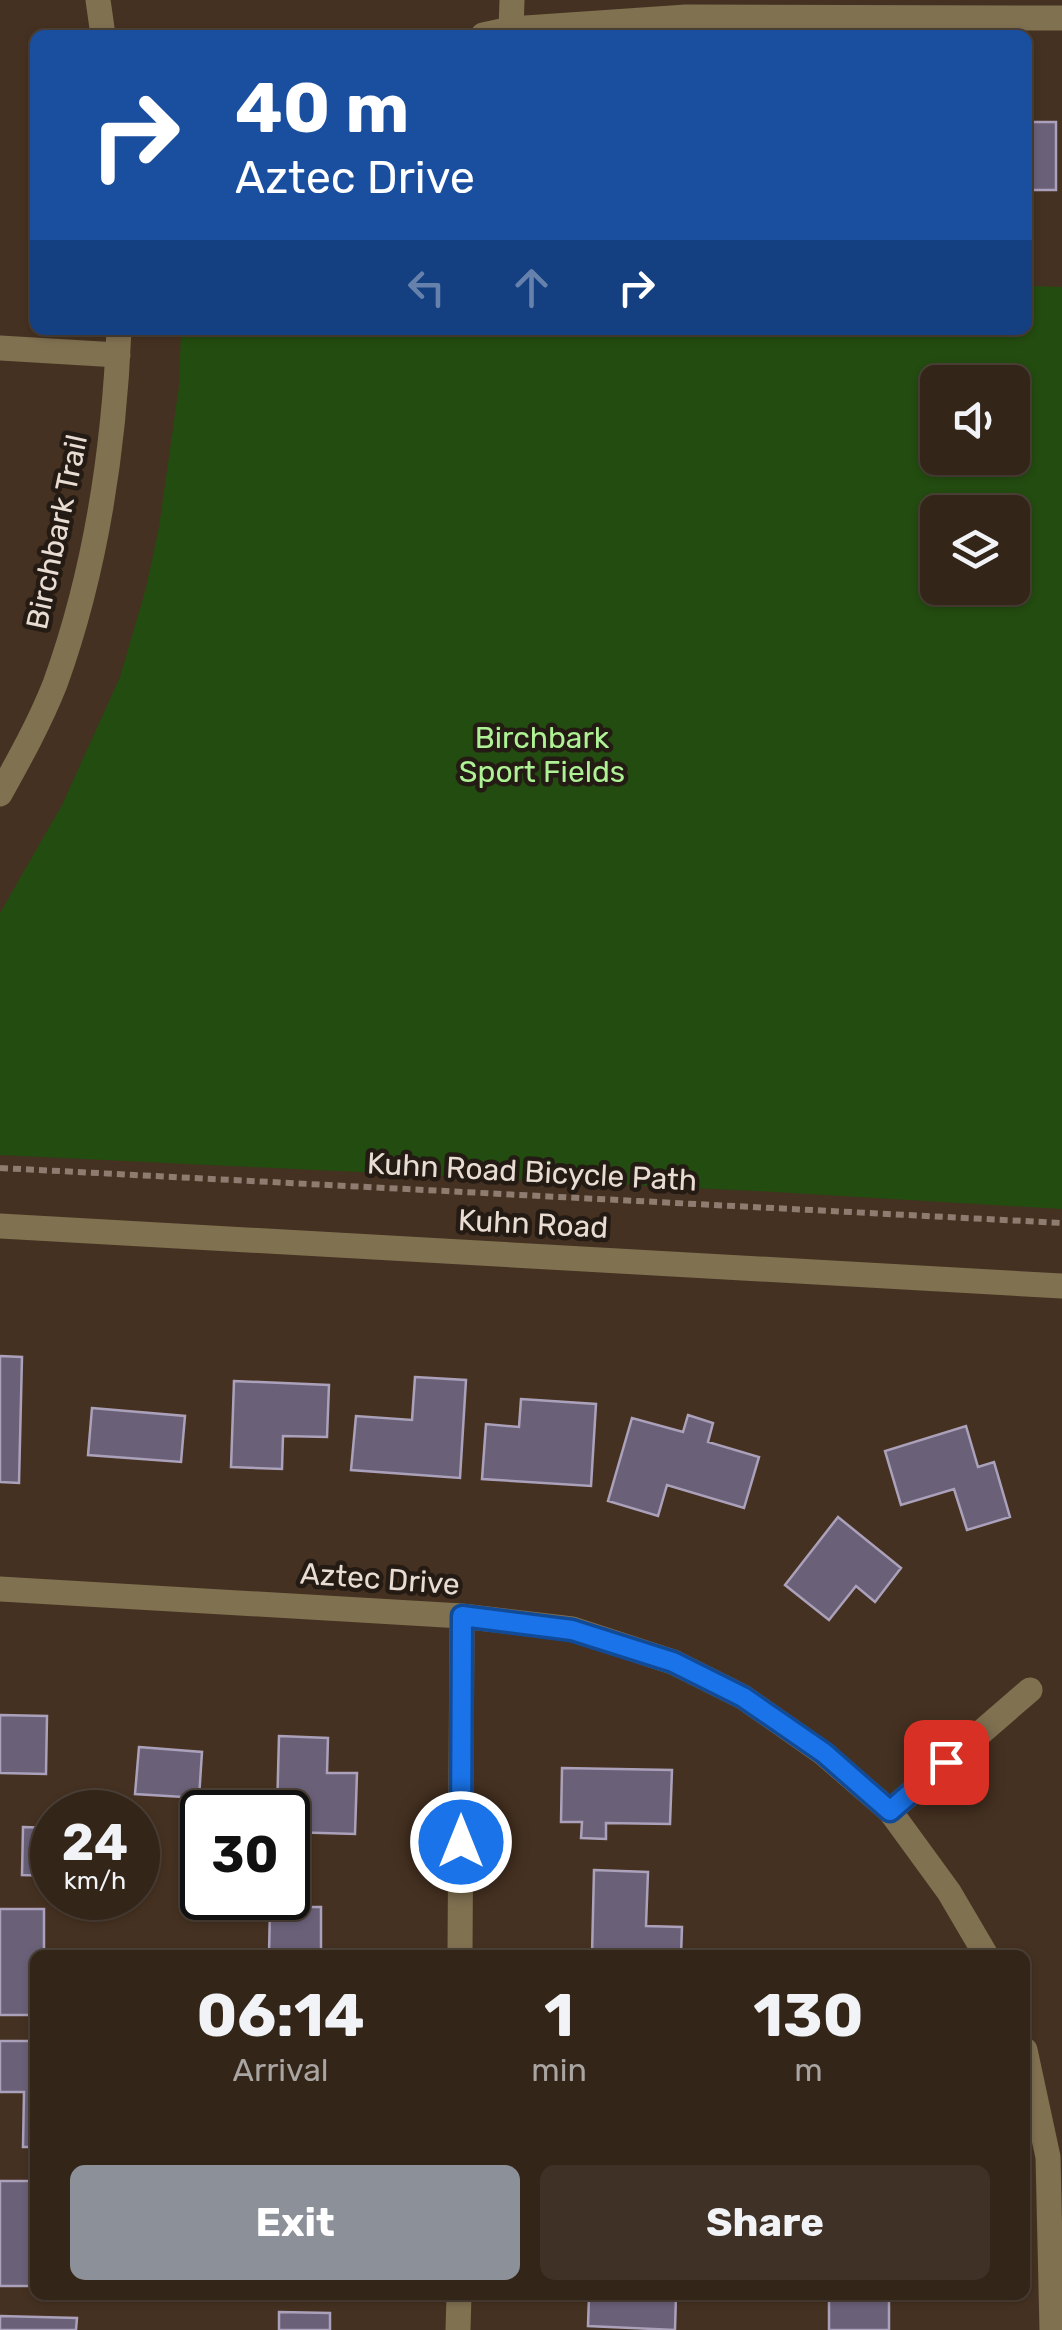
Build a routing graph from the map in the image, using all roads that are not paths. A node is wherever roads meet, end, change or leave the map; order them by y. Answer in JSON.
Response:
{"nodes":[{"id":1,"x":98,"y":0,"type":"edge"},
{"id":2,"x":512,"y":0,"type":"edge"},
{"id":3,"x":1062,"y":18,"type":"edge"},
{"id":4,"x":511,"y":29,"type":"junction"},
{"id":5,"x":102,"y":30,"type":"edge"},
{"id":6,"x":506,"y":30,"type":"edge"},
{"id":7,"x":119,"y":343,"type":"edge"},
{"id":8,"x":0,"y":348,"type":"edge"},
{"id":9,"x":0,"y":794,"type":"edge"},
{"id":10,"x":0,"y":1226,"type":"edge"},
{"id":11,"x":1062,"y":1286,"type":"edge"},
{"id":12,"x":0,"y":1589,"type":"edge"},
{"id":13,"x":462,"y":1616,"type":"junction"},
{"id":14,"x":1030,"y":1690,"type":"dead end"},
{"id":15,"x":890,"y":1811,"type":"junction"},
{"id":16,"x":460,"y":1950,"type":"edge"},
{"id":17,"x":983,"y":1950,"type":"edge"},
{"id":18,"x":1030,"y":2073,"type":"edge"},
{"id":19,"x":458,"y":2300,"type":"edge"},
{"id":20,"x":458,"y":2330,"type":"edge"},
{"id":21,"x":1052,"y":2330,"type":"edge"}],
"edges":[{"from":1,"to":5,"type":"street"},
{"from":2,"to":4,"type":"street"},
{"from":3,"to":4,"type":"street"},
{"from":4,"to":6,"type":"street"},
{"from":7,"to":8,"type":"street"},
{"from":7,"to":9,"type":"street","name":"Birchbark Trail"},
{"from":10,"to":11,"type":"street","name":"Kuhn Road"},
{"from":12,"to":13,"type":"street","name":"Aztec Drive"},
{"from":13,"to":15,"type":"street","name":"Aztec Drive"},
{"from":13,"to":16,"type":"street"},
{"from":14,"to":15,"type":"street"},
{"from":15,"to":17,"type":"street","name":"Aztec Drive"},
{"from":18,"to":21,"type":"street"},
{"from":19,"to":20,"type":"street"}]}
